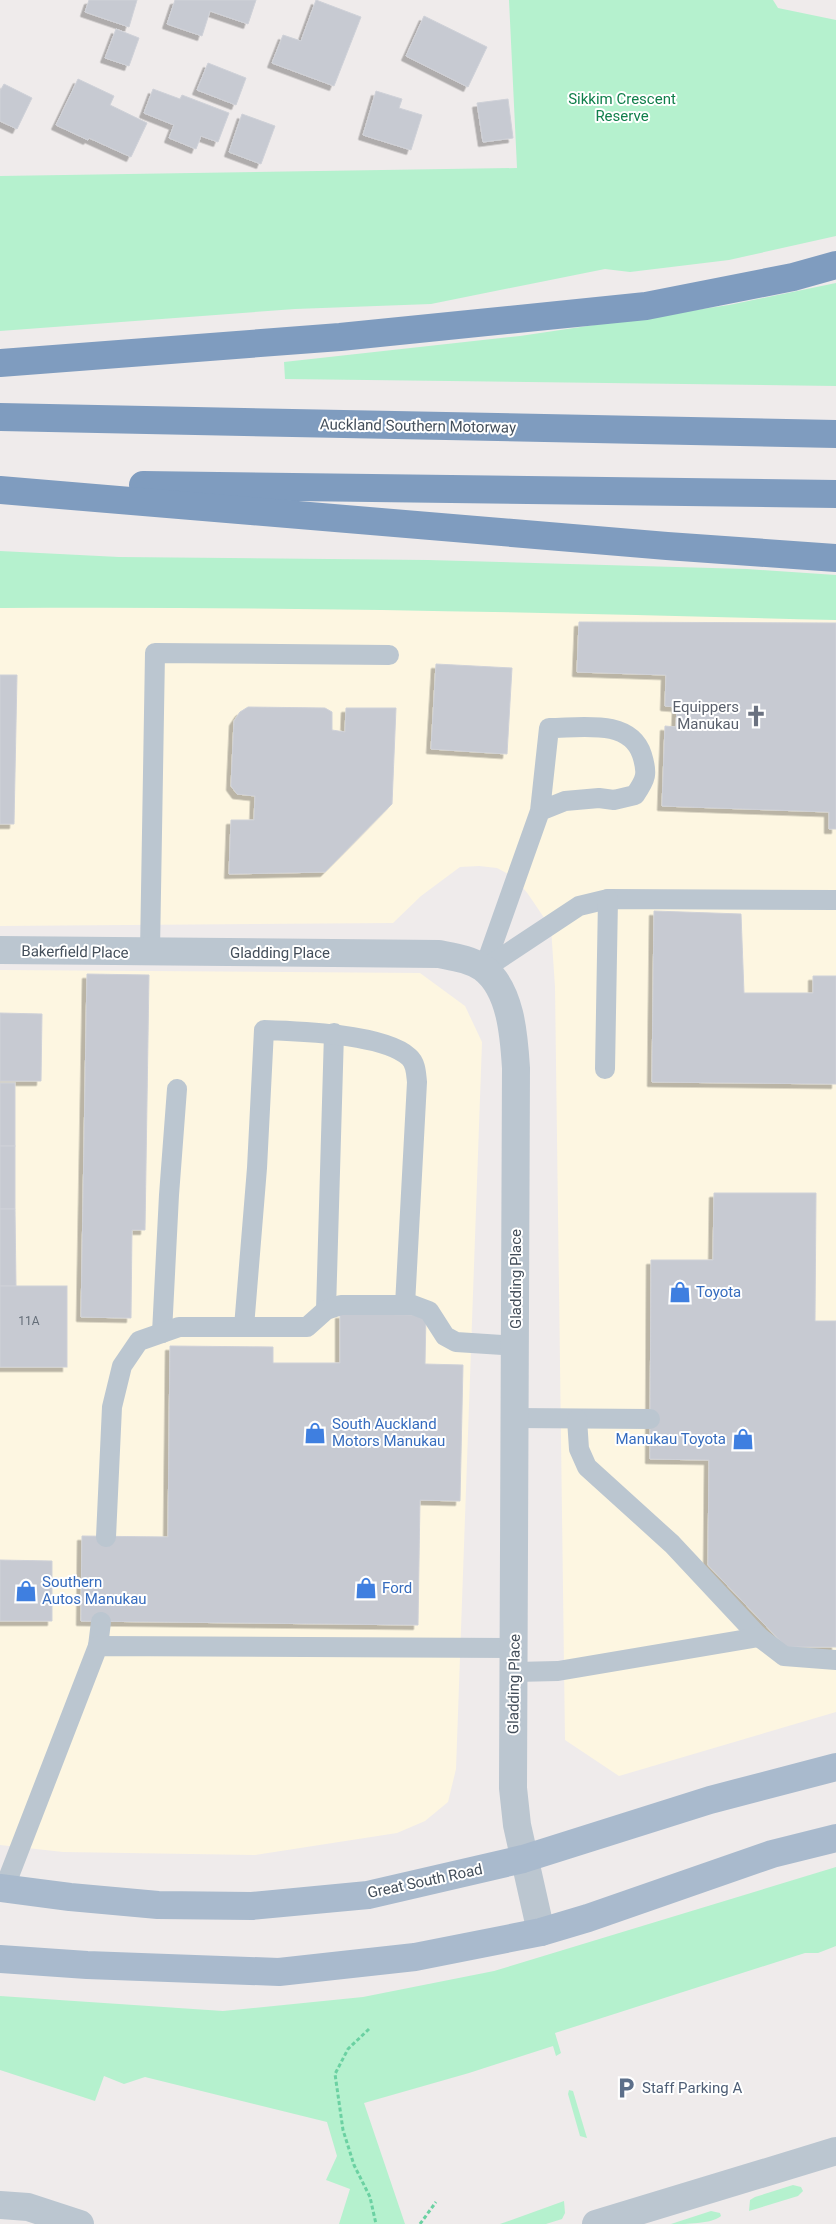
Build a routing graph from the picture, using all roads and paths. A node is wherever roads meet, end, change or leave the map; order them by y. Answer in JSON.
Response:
{"nodes":[{"id":1,"x":836,"y":265,"type":"edge"},
{"id":2,"x":0,"y":363,"type":"edge"},
{"id":3,"x":0,"y":417,"type":"edge"},
{"id":4,"x":836,"y":434,"type":"edge"},
{"id":5,"x":0,"y":484,"type":"edge"},
{"id":6,"x":0,"y":490,"type":"edge"},
{"id":7,"x":836,"y":494,"type":"edge"},
{"id":8,"x":836,"y":558,"type":"edge"},
{"id":9,"x":388,"y":655,"type":"dead end"},
{"id":10,"x":540,"y":811,"type":"junction"},
{"id":11,"x":608,"y":899,"type":"junction"},
{"id":12,"x":836,"y":900,"type":"edge"},
{"id":13,"x":0,"y":950,"type":"edge"},
{"id":14,"x":150,"y":952,"type":"junction"},
{"id":15,"x":484,"y":969,"type":"junction"},
{"id":16,"x":334,"y":1033,"type":"junction"},
{"id":17,"x":605,"y":1069,"type":"dead end"},
{"id":18,"x":177,"y":1089,"type":"dead end"},
{"id":19,"x":405,"y":1305,"type":"junction"},
{"id":20,"x":326,"y":1310,"type":"junction"},
{"id":21,"x":244,"y":1327,"type":"junction"},
{"id":22,"x":162,"y":1333,"type":"junction"},
{"id":23,"x":516,"y":1346,"type":"junction"},
{"id":24,"x":515,"y":1418,"type":"junction"},
{"id":25,"x":577,"y":1419,"type":"junction"},
{"id":26,"x":650,"y":1420,"type":"dead end"},
{"id":27,"x":106,"y":1537,"type":"dead end"},
{"id":28,"x":101,"y":1622,"type":"dead end"},
{"id":29,"x":759,"y":1637,"type":"junction"},
{"id":30,"x":98,"y":1646,"type":"junction"},
{"id":31,"x":515,"y":1660,"type":"junction"},
{"id":32,"x":836,"y":1660,"type":"edge"},
{"id":33,"x":836,"y":1766,"type":"edge"},
{"id":34,"x":836,"y":1838,"type":"edge"},
{"id":35,"x":524,"y":1859,"type":"junction"},
{"id":36,"x":2,"y":1888,"type":"edge"},
{"id":37,"x":540,"y":1932,"type":"junction"},
{"id":38,"x":0,"y":1959,"type":"edge"},
{"id":39,"x":87,"y":1965,"type":"junction"},
{"id":40,"x":0,"y":1971,"type":"edge"},
{"id":41,"x":369,"y":2029,"type":"dead end"},
{"id":42,"x":836,"y":2151,"type":"edge"},
{"id":43,"x":436,"y":2202,"type":"dead end"},
{"id":44,"x":0,"y":2205,"type":"edge"},
{"id":45,"x":80,"y":2224,"type":"edge"},
{"id":46,"x":376,"y":2224,"type":"edge"},
{"id":47,"x":420,"y":2224,"type":"edge"},
{"id":48,"x":596,"y":2224,"type":"edge"}],
"edges":[{"from":1,"to":2,"type":"highway"},
{"from":3,"to":4,"type":"highway","name":"Auckland Southern Motorway"},
{"from":5,"to":7,"type":"highway"},
{"from":6,"to":8,"type":"highway"},
{"from":9,"to":14,"type":"lane"},
{"from":10,"to":10,"type":"lane"},
{"from":10,"to":15,"type":"lane"},
{"from":11,"to":12,"type":"lane"},
{"from":11,"to":15,"type":"lane"},
{"from":11,"to":17,"type":"lane"},
{"from":13,"to":14,"type":"street","name":"Bakerfield Place"},
{"from":14,"to":15,"type":"street","name":"Gladding Place"},
{"from":15,"to":23,"type":"street","name":"Gladding Place"},
{"from":16,"to":19,"type":"lane"},
{"from":16,"to":20,"type":"lane"},
{"from":16,"to":21,"type":"lane"},
{"from":18,"to":22,"type":"lane"},
{"from":19,"to":20,"type":"lane"},
{"from":19,"to":23,"type":"lane"},
{"from":20,"to":21,"type":"lane"},
{"from":21,"to":22,"type":"lane"},
{"from":22,"to":27,"type":"lane"},
{"from":23,"to":24,"type":"street","name":"Gladding Place"},
{"from":24,"to":25,"type":"lane"},
{"from":24,"to":31,"type":"street","name":"Gladding Place"},
{"from":25,"to":26,"type":"lane"},
{"from":25,"to":29,"type":"lane"},
{"from":28,"to":30,"type":"lane"},
{"from":29,"to":31,"type":"lane"},
{"from":29,"to":32,"type":"lane"},
{"from":30,"to":31,"type":"lane"},
{"from":30,"to":36,"type":"lane"},
{"from":31,"to":35,"type":"street","name":"Gladding Place"},
{"from":33,"to":35,"type":"main road","name":"Great South Road"},
{"from":34,"to":37,"type":"main road"},
{"from":35,"to":36,"type":"main road","name":"Great South Road"},
{"from":35,"to":37,"type":"street","name":"Gladding Place"},
{"from":37,"to":39,"type":"main road"},
{"from":38,"to":39,"type":"main road"},
{"from":39,"to":40,"type":"main road"},
{"from":41,"to":46,"type":"path"},
{"from":42,"to":48,"type":"street"},
{"from":43,"to":47,"type":"path"},
{"from":44,"to":45,"type":"street"}]}
